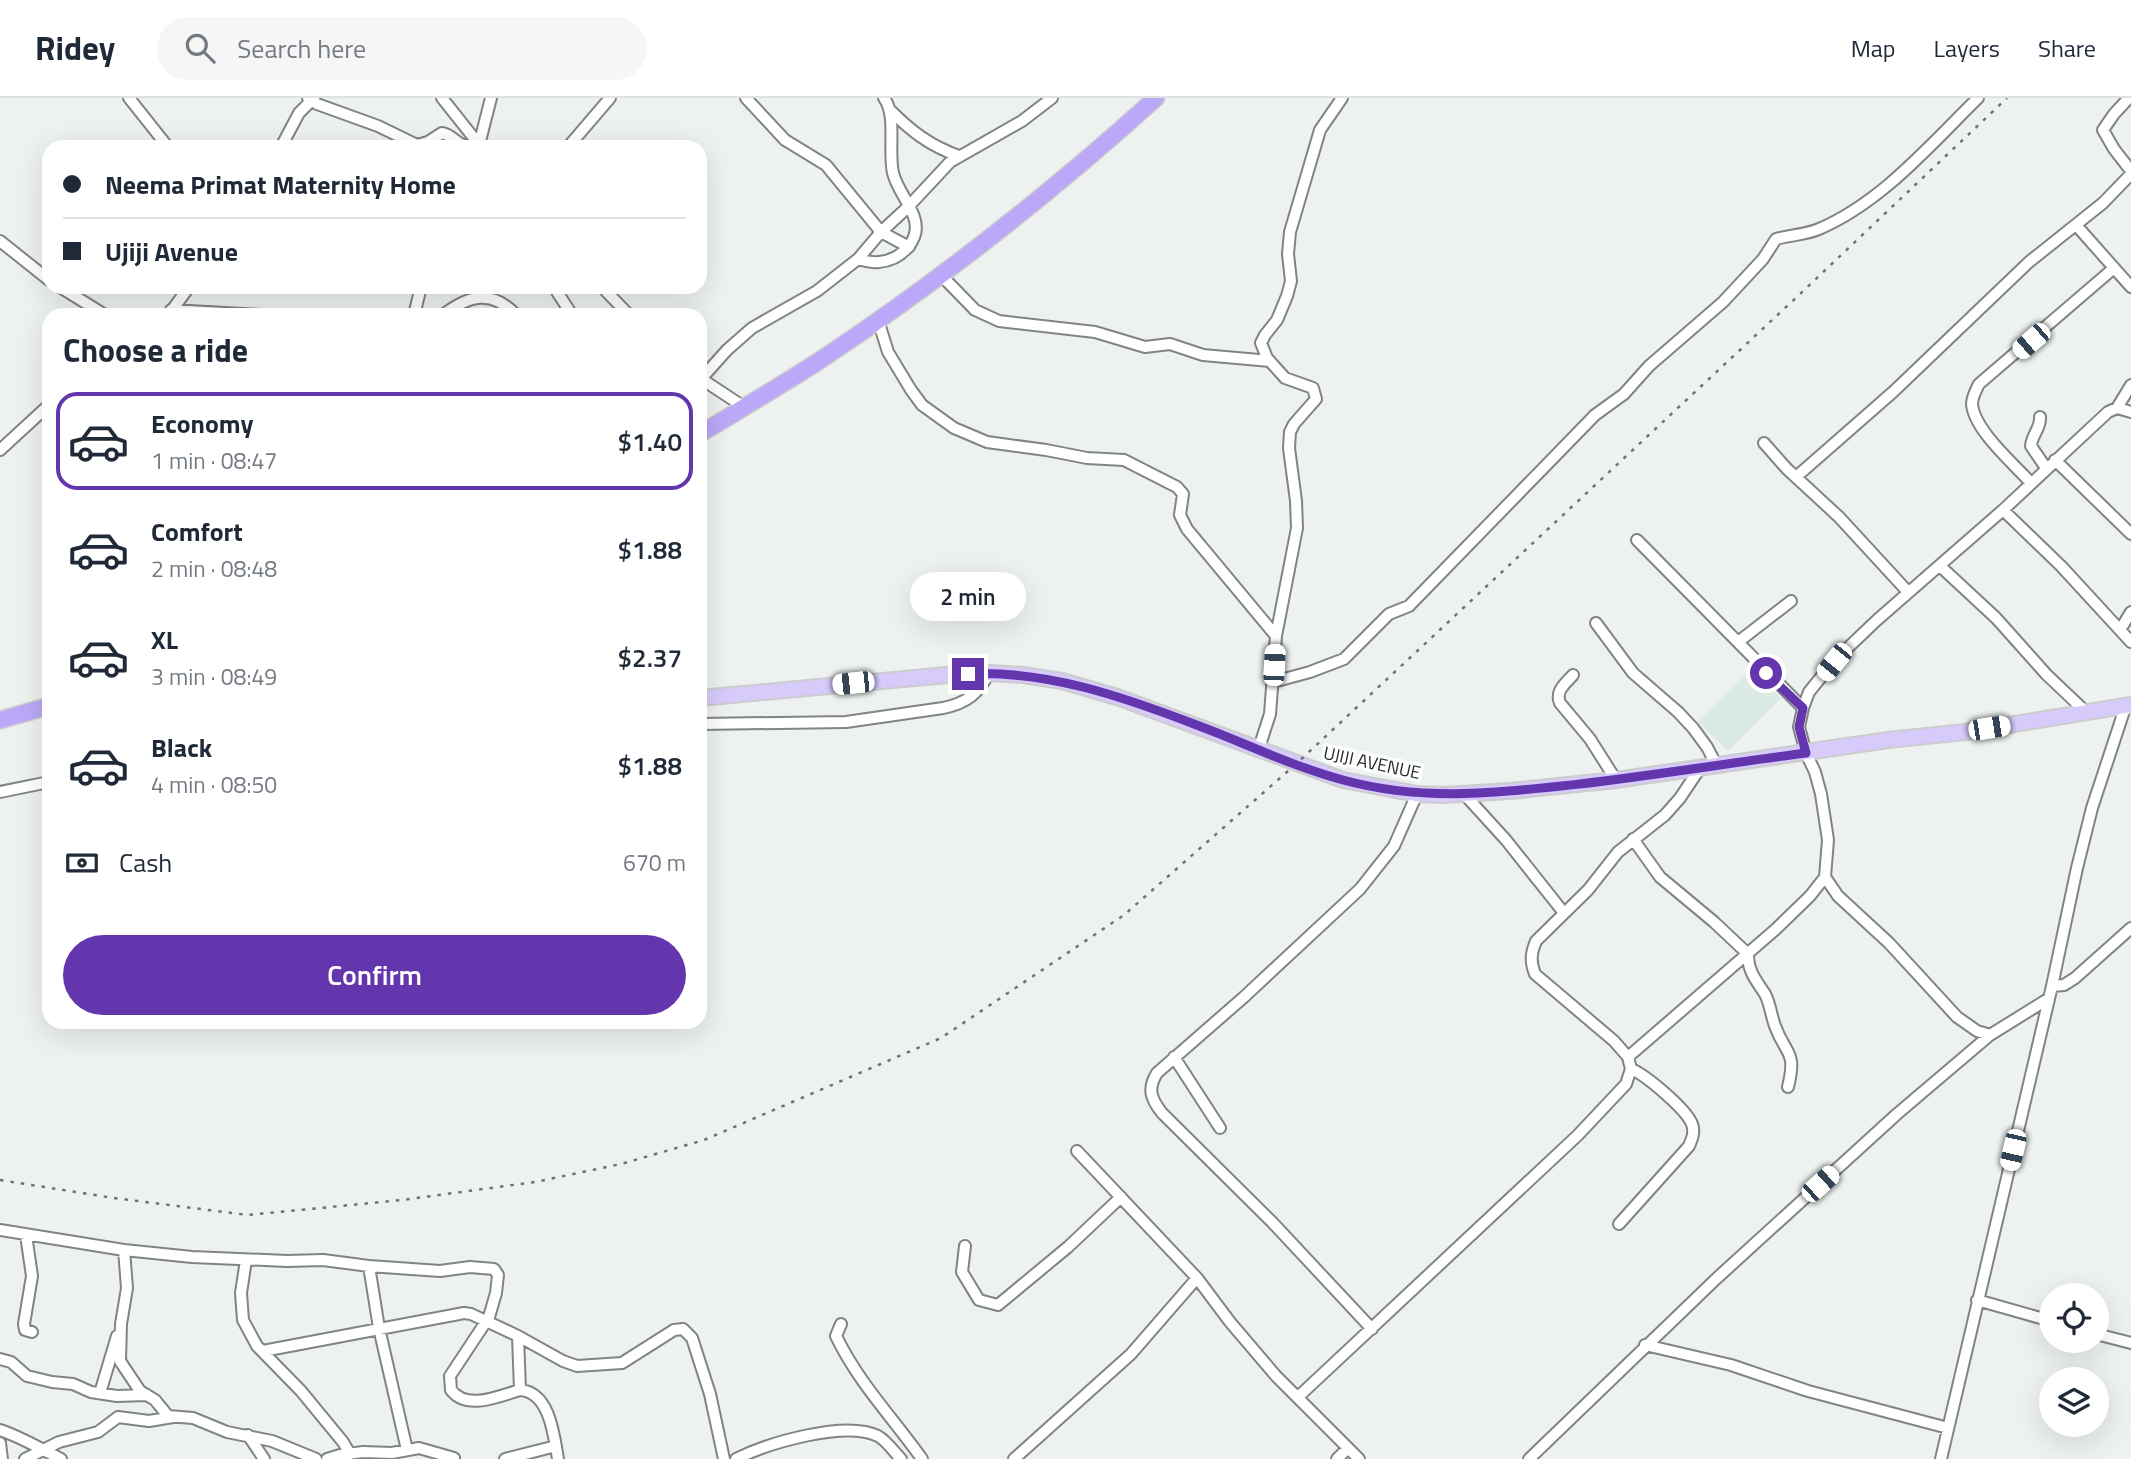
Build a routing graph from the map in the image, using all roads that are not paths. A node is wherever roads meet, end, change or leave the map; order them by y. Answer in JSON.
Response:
{"nodes":[{"id":1,"x":129,"y":98,"type":"edge"},
{"id":2,"x":442,"y":98,"type":"edge"},
{"id":3,"x":491,"y":98,"type":"edge"},
{"id":4,"x":610,"y":98,"type":"edge"},
{"id":5,"x":746,"y":98,"type":"edge"},
{"id":6,"x":760,"y":98,"type":"edge"},
{"id":7,"x":884,"y":98,"type":"edge"},
{"id":8,"x":1052,"y":98,"type":"edge"},
{"id":9,"x":1156,"y":98,"type":"edge"},
{"id":10,"x":1342,"y":98,"type":"edge"},
{"id":11,"x":1978,"y":98,"type":"edge"},
{"id":12,"x":311,"y":99,"type":"edge"},
{"id":13,"x":2128,"y":99,"type":"edge"},
{"id":14,"x":755,"y":109,"type":"junction"},
{"id":15,"x":890,"y":110,"type":"junction"},
{"id":16,"x":162,"y":140,"type":"edge"},
{"id":17,"x":284,"y":140,"type":"edge"},
{"id":18,"x":407,"y":140,"type":"edge"},
{"id":19,"x":431,"y":140,"type":"edge"},
{"id":20,"x":452,"y":140,"type":"edge"},
{"id":21,"x":472,"y":140,"type":"edge"},
{"id":22,"x":478,"y":140,"type":"edge"},
{"id":23,"x":574,"y":140,"type":"edge"},
{"id":24,"x":959,"y":156,"type":"junction"},
{"id":25,"x":2131,"y":172,"type":"edge"},
{"id":26,"x":909,"y":206,"type":"junction"},
{"id":27,"x":2076,"y":225,"type":"junction"},
{"id":28,"x":881,"y":232,"type":"junction"},
{"id":29,"x":0,"y":241,"type":"edge"},
{"id":30,"x":909,"y":247,"type":"junction"},
{"id":31,"x":858,"y":259,"type":"junction"},
{"id":32,"x":2115,"y":268,"type":"junction"},
{"id":33,"x":42,"y":274,"type":"edge"},
{"id":34,"x":940,"y":274,"type":"junction"},
{"id":35,"x":2131,"y":287,"type":"edge"},
{"id":36,"x":71,"y":294,"type":"edge"},
{"id":37,"x":184,"y":294,"type":"edge"},
{"id":38,"x":607,"y":294,"type":"edge"},
{"id":39,"x":460,"y":303,"type":"junction"},
{"id":40,"x":94,"y":308,"type":"edge"},
{"id":41,"x":173,"y":308,"type":"edge"},
{"id":42,"x":448,"y":308,"type":"edge"},
{"id":43,"x":453,"y":308,"type":"edge"},
{"id":44,"x":509,"y":308,"type":"edge"},
{"id":45,"x":618,"y":308,"type":"edge"},
{"id":46,"x":878,"y":320,"type":"junction"},
{"id":47,"x":1270,"y":361,"type":"junction"},
{"id":48,"x":707,"y":372,"type":"edge"},
{"id":49,"x":707,"y":382,"type":"edge"},
{"id":50,"x":2131,"y":385,"type":"edge"},
{"id":51,"x":744,"y":407,"type":"junction"},
{"id":52,"x":2117,"y":408,"type":"junction"},
{"id":53,"x":42,"y":411,"type":"edge"},
{"id":54,"x":2131,"y":412,"type":"edge"},
{"id":55,"x":2040,"y":417,"type":"dead end"},
{"id":56,"x":707,"y":430,"type":"edge"},
{"id":57,"x":1764,"y":443,"type":"dead end"},
{"id":58,"x":0,"y":450,"type":"edge"},
{"id":59,"x":2055,"y":460,"type":"junction"},
{"id":60,"x":2046,"y":468,"type":"junction"},
{"id":61,"x":1796,"y":477,"type":"junction"},
{"id":62,"x":2031,"y":483,"type":"junction"},
{"id":63,"x":2003,"y":510,"type":"junction"},
{"id":64,"x":2131,"y":534,"type":"edge"},
{"id":65,"x":1637,"y":540,"type":"dead end"},
{"id":66,"x":1940,"y":566,"type":"junction"},
{"id":67,"x":1908,"y":592,"type":"junction"},
{"id":68,"x":1791,"y":601,"type":"dead end"},
{"id":69,"x":2131,"y":612,"type":"edge"},
{"id":70,"x":1596,"y":623,"type":"dead end"},
{"id":71,"x":2120,"y":630,"type":"junction"},
{"id":72,"x":1276,"y":636,"type":"junction"},
{"id":73,"x":1738,"y":642,"type":"junction"},
{"id":74,"x":2131,"y":642,"type":"edge"},
{"id":75,"x":989,"y":673,"type":"junction"},
{"id":76,"x":1573,"y":675,"type":"dead end"},
{"id":77,"x":1273,"y":682,"type":"junction"},
{"id":78,"x":707,"y":697,"type":"edge"},
{"id":79,"x":2128,"y":705,"type":"edge"},
{"id":80,"x":42,"y":708,"type":"edge"},
{"id":81,"x":1803,"y":708,"type":"junction"},
{"id":82,"x":2086,"y":712,"type":"junction"},
{"id":83,"x":0,"y":720,"type":"edge"},
{"id":84,"x":707,"y":724,"type":"edge"},
{"id":85,"x":1258,"y":751,"type":"junction"},
{"id":86,"x":1806,"y":753,"type":"junction"},
{"id":87,"x":1717,"y":766,"type":"junction"},
{"id":88,"x":1700,"y":768,"type":"junction"},
{"id":89,"x":1616,"y":780,"type":"junction"},
{"id":90,"x":42,"y":783,"type":"edge"},
{"id":91,"x":0,"y":792,"type":"edge"},
{"id":92,"x":1417,"y":794,"type":"junction"},
{"id":93,"x":1465,"y":794,"type":"junction"},
{"id":94,"x":1633,"y":839,"type":"junction"},
{"id":95,"x":1825,"y":877,"type":"junction"},
{"id":96,"x":1564,"y":914,"type":"junction"},
{"id":97,"x":2131,"y":928,"type":"edge"},
{"id":98,"x":1748,"y":954,"type":"junction"},
{"id":99,"x":2052,"y":986,"type":"junction"},
{"id":100,"x":2048,"y":999,"type":"junction"},
{"id":101,"x":1990,"y":1035,"type":"junction"},
{"id":102,"x":1174,"y":1057,"type":"junction"},
{"id":103,"x":1630,"y":1063,"type":"junction"},
{"id":104,"x":1788,"y":1087,"type":"dead end"},
{"id":105,"x":1220,"y":1128,"type":"dead end"},
{"id":106,"x":1077,"y":1151,"type":"dead end"},
{"id":107,"x":1121,"y":1197,"type":"junction"},
{"id":108,"x":1619,"y":1224,"type":"dead end"},
{"id":109,"x":0,"y":1230,"type":"edge"},
{"id":110,"x":26,"y":1235,"type":"junction"},
{"id":111,"x":965,"y":1246,"type":"dead end"},
{"id":112,"x":124,"y":1250,"type":"junction"},
{"id":113,"x":246,"y":1260,"type":"junction"},
{"id":114,"x":369,"y":1266,"type":"junction"},
{"id":115,"x":1197,"y":1278,"type":"junction"},
{"id":116,"x":1977,"y":1300,"type":"junction"},
{"id":117,"x":2039,"y":1318,"type":"edge"},
{"id":118,"x":486,"y":1322,"type":"junction"},
{"id":119,"x":121,"y":1324,"type":"junction"},
{"id":120,"x":841,"y":1324,"type":"dead end"},
{"id":121,"x":379,"y":1328,"type":"junction"},
{"id":122,"x":1372,"y":1329,"type":"junction"},
{"id":123,"x":32,"y":1332,"type":"dead end"},
{"id":124,"x":518,"y":1336,"type":"junction"},
{"id":125,"x":2109,"y":1337,"type":"edge"},
{"id":126,"x":2131,"y":1343,"type":"edge"},
{"id":127,"x":1645,"y":1345,"type":"junction"},
{"id":128,"x":263,"y":1351,"type":"junction"},
{"id":129,"x":0,"y":1359,"type":"edge"},
{"id":130,"x":520,"y":1390,"type":"junction"},
{"id":131,"x":100,"y":1393,"type":"junction"},
{"id":132,"x":147,"y":1395,"type":"junction"},
{"id":133,"x":1298,"y":1397,"type":"junction"},
{"id":134,"x":173,"y":1417,"type":"junction"},
{"id":135,"x":1948,"y":1428,"type":"junction"},
{"id":136,"x":0,"y":1430,"type":"edge"},
{"id":137,"x":248,"y":1435,"type":"junction"},
{"id":138,"x":0,"y":1443,"type":"edge"},
{"id":139,"x":556,"y":1446,"type":"junction"},
{"id":140,"x":1348,"y":1448,"type":"junction"},
{"id":141,"x":408,"y":1450,"type":"junction"},
{"id":142,"x":45,"y":1451,"type":"junction"},
{"id":143,"x":350,"y":1454,"type":"junction"},
{"id":144,"x":454,"y":1458,"type":"edge"},
{"id":145,"x":2,"y":1459,"type":"edge"},
{"id":146,"x":25,"y":1459,"type":"edge"},
{"id":147,"x":61,"y":1459,"type":"edge"},
{"id":148,"x":264,"y":1459,"type":"edge"},
{"id":149,"x":316,"y":1459,"type":"edge"},
{"id":150,"x":327,"y":1459,"type":"edge"},
{"id":151,"x":505,"y":1459,"type":"edge"},
{"id":152,"x":558,"y":1459,"type":"edge"},
{"id":153,"x":724,"y":1459,"type":"edge"},
{"id":154,"x":736,"y":1459,"type":"edge"},
{"id":155,"x":901,"y":1459,"type":"edge"},
{"id":156,"x":922,"y":1459,"type":"edge"},
{"id":157,"x":1014,"y":1459,"type":"edge"},
{"id":158,"x":1337,"y":1459,"type":"edge"},
{"id":159,"x":1359,"y":1459,"type":"edge"},
{"id":160,"x":1529,"y":1459,"type":"edge"},
{"id":161,"x":1941,"y":1459,"type":"edge"}],
"edges":[{"from":1,"to":16,"type":"street"},
{"from":2,"to":21,"type":"street"},
{"from":3,"to":22,"type":"street"},
{"from":4,"to":23,"type":"street"},
{"from":5,"to":14,"type":"street"},
{"from":6,"to":14,"type":"street"},
{"from":7,"to":15,"type":"street"},
{"from":8,"to":24,"type":"street"},
{"from":9,"to":34,"type":"highway"},
{"from":10,"to":47,"type":"street"},
{"from":11,"to":77,"type":"street"},
{"from":12,"to":17,"type":"street"},
{"from":12,"to":18,"type":"street"},
{"from":13,"to":25,"type":"street"},
{"from":14,"to":28,"type":"street"},
{"from":15,"to":24,"type":"street"},
{"from":15,"to":26,"type":"street"},
{"from":19,"to":20,"type":"street"},
{"from":24,"to":26,"type":"street"},
{"from":25,"to":27,"type":"street"},
{"from":26,"to":28,"type":"street"},
{"from":26,"to":30,"type":"street"},
{"from":27,"to":32,"type":"street"},
{"from":27,"to":61,"type":"street"},
{"from":28,"to":30,"type":"street"},
{"from":28,"to":31,"type":"street"},
{"from":29,"to":33,"type":"street"},
{"from":30,"to":31,"type":"street"},
{"from":31,"to":48,"type":"street"},
{"from":32,"to":35,"type":"street"},
{"from":32,"to":62,"type":"street"},
{"from":34,"to":46,"type":"highway"},
{"from":34,"to":47,"type":"street"},
{"from":36,"to":40,"type":"street"},
{"from":37,"to":41,"type":"street"},
{"from":38,"to":45,"type":"street"},
{"from":39,"to":42,"type":"street"},
{"from":39,"to":43,"type":"street"},
{"from":39,"to":44,"type":"street"},
{"from":46,"to":51,"type":"highway"},
{"from":46,"to":72,"type":"street"},
{"from":47,"to":72,"type":"street"},
{"from":49,"to":51,"type":"street"},
{"from":50,"to":52,"type":"street"},
{"from":51,"to":56,"type":"highway"},
{"from":52,"to":54,"type":"street"},
{"from":52,"to":59,"type":"street"},
{"from":53,"to":58,"type":"street"},
{"from":55,"to":60,"type":"street"},
{"from":57,"to":61,"type":"street"},
{"from":59,"to":60,"type":"street"},
{"from":59,"to":64,"type":"street"},
{"from":60,"to":62,"type":"street"},
{"from":61,"to":67,"type":"street"},
{"from":62,"to":63,"type":"street"},
{"from":63,"to":66,"type":"street"},
{"from":63,"to":71,"type":"street"},
{"from":65,"to":73,"type":"street"},
{"from":66,"to":67,"type":"street"},
{"from":66,"to":82,"type":"street"},
{"from":67,"to":81,"type":"street"},
{"from":68,"to":73,"type":"street"},
{"from":69,"to":71,"type":"street"},
{"from":70,"to":87,"type":"street"},
{"from":71,"to":74,"type":"street"},
{"from":72,"to":77,"type":"street"},
{"from":73,"to":81,"type":"street"},
{"from":75,"to":78,"type":"main road","name":"UJIJI AVENUE"},
{"from":75,"to":84,"type":"street"},
{"from":75,"to":85,"type":"main road","name":"UJIJI AVENUE"},
{"from":76,"to":89,"type":"street"},
{"from":77,"to":85,"type":"street"},
{"from":79,"to":82,"type":"main road","name":"UJIJI AVENUE"},
{"from":79,"to":99,"type":"street"},
{"from":80,"to":83,"type":"highway"},
{"from":81,"to":86,"type":"street"},
{"from":82,"to":86,"type":"main road","name":"UJIJI AVENUE"},
{"from":85,"to":92,"type":"main road","name":"UJIJI AVENUE"},
{"from":86,"to":87,"type":"main road","name":"UJIJI AVENUE"},
{"from":86,"to":95,"type":"street"},
{"from":87,"to":88,"type":"main road","name":"UJIJI AVENUE"},
{"from":88,"to":89,"type":"main road","name":"UJIJI AVENUE"},
{"from":88,"to":94,"type":"street"},
{"from":89,"to":93,"type":"main road","name":"UJIJI AVENUE"},
{"from":90,"to":91,"type":"street"},
{"from":92,"to":93,"type":"main road","name":"UJIJI AVENUE"},
{"from":92,"to":102,"type":"street"},
{"from":93,"to":96,"type":"street"},
{"from":94,"to":96,"type":"street"},
{"from":94,"to":98,"type":"street"},
{"from":95,"to":98,"type":"street"},
{"from":95,"to":101,"type":"street"},
{"from":96,"to":103,"type":"street"},
{"from":97,"to":99,"type":"street"},
{"from":98,"to":103,"type":"street"},
{"from":98,"to":104,"type":"street"},
{"from":99,"to":100,"type":"street"},
{"from":100,"to":101,"type":"street"},
{"from":100,"to":116,"type":"street"},
{"from":101,"to":127,"type":"street"},
{"from":102,"to":105,"type":"street"},
{"from":102,"to":122,"type":"street"},
{"from":103,"to":108,"type":"street"},
{"from":103,"to":122,"type":"street"},
{"from":106,"to":107,"type":"street"},
{"from":107,"to":111,"type":"street"},
{"from":107,"to":115,"type":"street"},
{"from":109,"to":110,"type":"street"},
{"from":110,"to":112,"type":"street"},
{"from":110,"to":123,"type":"street"},
{"from":112,"to":113,"type":"street"},
{"from":112,"to":119,"type":"street"},
{"from":113,"to":114,"type":"street"},
{"from":113,"to":128,"type":"street"},
{"from":114,"to":118,"type":"street"},
{"from":114,"to":121,"type":"street"},
{"from":115,"to":133,"type":"street"},
{"from":115,"to":157,"type":"street"},
{"from":116,"to":117,"type":"street"},
{"from":116,"to":135,"type":"street"},
{"from":118,"to":121,"type":"street"},
{"from":118,"to":124,"type":"street"},
{"from":118,"to":130,"type":"street"},
{"from":119,"to":131,"type":"street"},
{"from":119,"to":132,"type":"street"},
{"from":120,"to":156,"type":"street"},
{"from":121,"to":128,"type":"street"},
{"from":121,"to":141,"type":"street"},
{"from":122,"to":133,"type":"street"},
{"from":124,"to":130,"type":"street"},
{"from":124,"to":153,"type":"street"},
{"from":125,"to":126,"type":"street"},
{"from":127,"to":135,"type":"street"},
{"from":127,"to":160,"type":"street"},
{"from":128,"to":143,"type":"street"},
{"from":129,"to":131,"type":"street"},
{"from":130,"to":139,"type":"street"},
{"from":131,"to":132,"type":"street"},
{"from":132,"to":134,"type":"street"},
{"from":133,"to":140,"type":"street"},
{"from":134,"to":137,"type":"street"},
{"from":134,"to":142,"type":"street"},
{"from":135,"to":161,"type":"street"},
{"from":136,"to":142,"type":"street"},
{"from":137,"to":148,"type":"street"},
{"from":137,"to":149,"type":"street"},
{"from":138,"to":145,"type":"street"},
{"from":139,"to":151,"type":"street"},
{"from":139,"to":152,"type":"street"},
{"from":140,"to":158,"type":"street"},
{"from":140,"to":159,"type":"street"},
{"from":141,"to":143,"type":"street"},
{"from":141,"to":144,"type":"street"},
{"from":142,"to":146,"type":"street"},
{"from":142,"to":147,"type":"street"},
{"from":143,"to":150,"type":"street"},
{"from":154,"to":155,"type":"street"}]}
